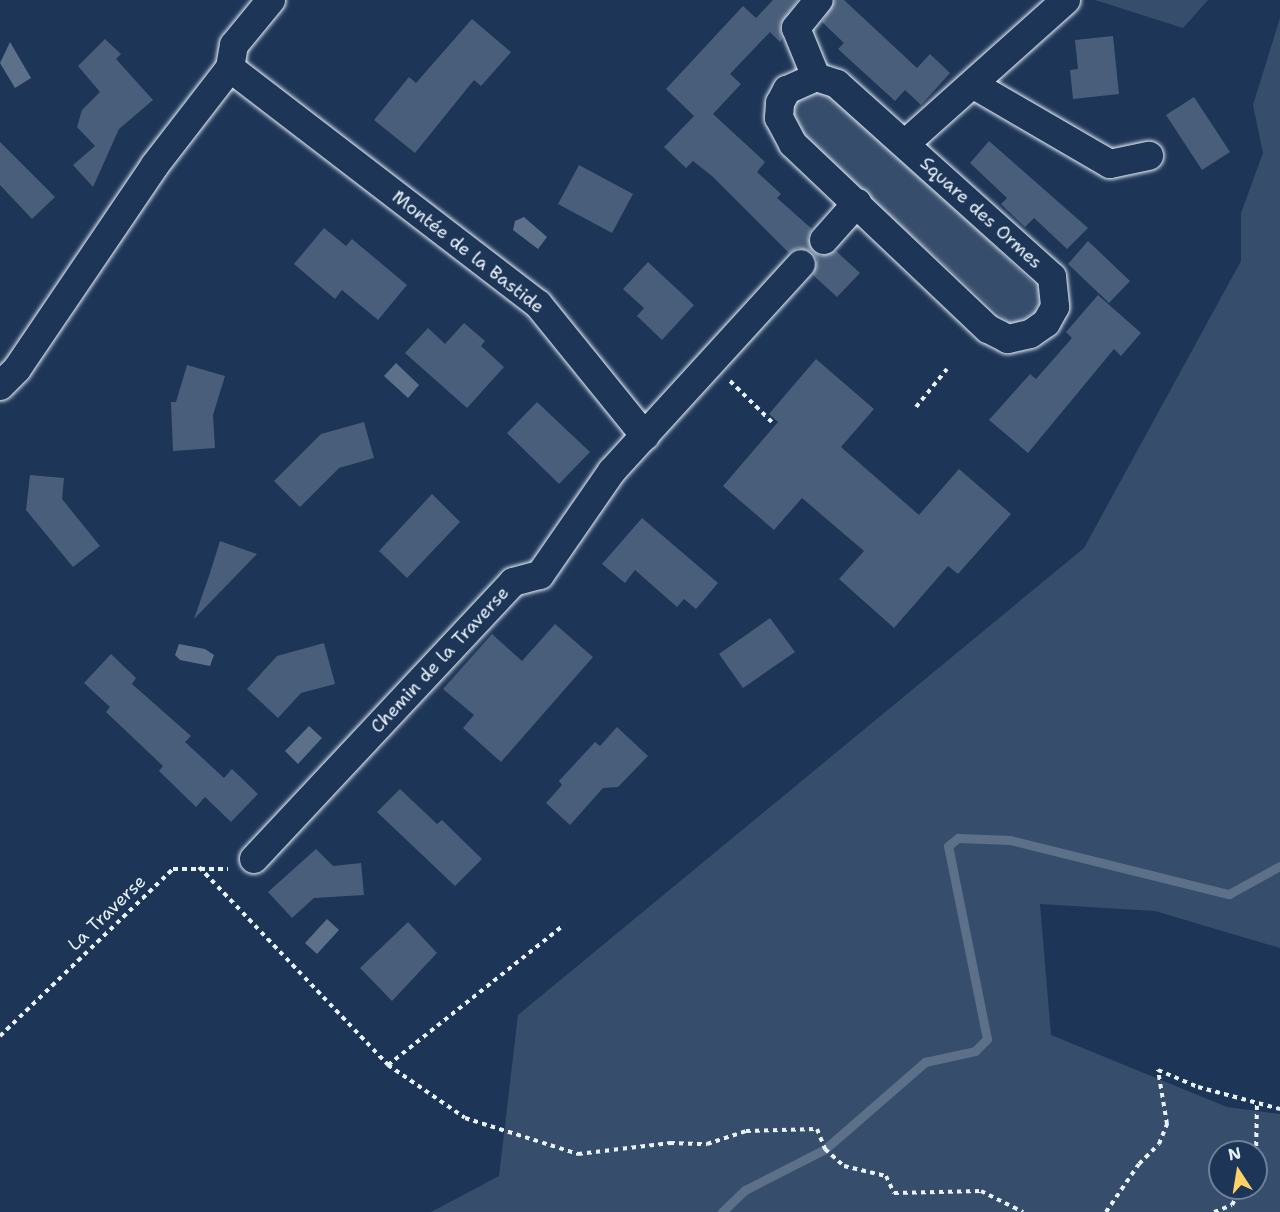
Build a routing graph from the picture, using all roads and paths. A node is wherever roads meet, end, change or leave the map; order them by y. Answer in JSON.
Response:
{"nodes":[{"id":1,"x":272,"y":0,"type":"edge"},
{"id":2,"x":819,"y":0,"type":"edge"},
{"id":3,"x":1066,"y":0,"type":"edge"},
{"id":4,"x":230,"y":68,"type":"junction"},
{"id":5,"x":816,"y":76,"type":"junction"},
{"id":6,"x":974,"y":85,"type":"junction"},
{"id":7,"x":905,"y":144,"type":"junction"},
{"id":8,"x":1149,"y":156,"type":"dead end"},
{"id":9,"x":857,"y":203,"type":"junction"},
{"id":10,"x":824,"y":240,"type":"dead end"},
{"id":11,"x":801,"y":264,"type":"dead end"},
{"id":12,"x":710,"y":362,"type":"junction"},
{"id":13,"x":947,"y":369,"type":"dead end"},
{"id":14,"x":0,"y":386,"type":"edge"},
{"id":15,"x":916,"y":407,"type":"dead end"},
{"id":16,"x":775,"y":425,"type":"dead end"},
{"id":17,"x":645,"y":436,"type":"junction"},
{"id":18,"x":254,"y":859,"type":"joint"},
{"id":19,"x":199,"y":867,"type":"junction"},
{"id":20,"x":564,"y":925,"type":"dead end"},
{"id":21,"x":0,"y":1036,"type":"edge"},
{"id":22,"x":388,"y":1065,"type":"junction"},
{"id":23,"x":1257,"y":1102,"type":"junction"},
{"id":24,"x":1280,"y":1109,"type":"edge"},
{"id":25,"x":1256,"y":1140,"type":"edge"},
{"id":26,"x":1235,"y":1200,"type":"edge"},
{"id":27,"x":1023,"y":1212,"type":"edge"},
{"id":28,"x":1106,"y":1212,"type":"edge"},
{"id":29,"x":1214,"y":1212,"type":"edge"}],
"edges":[{"from":1,"to":4,"type":"street"},
{"from":2,"to":5,"type":"street"},
{"from":3,"to":6,"type":"street","name":"Square des Ormes"},
{"from":4,"to":14,"type":"street"},
{"from":4,"to":17,"type":"street","name":"Montée de la Bastide"},
{"from":5,"to":7,"type":"street","name":"Square des Ormes"},
{"from":5,"to":9,"type":"street","name":"Square des Ormes"},
{"from":6,"to":7,"type":"street","name":"Square des Ormes"},
{"from":6,"to":8,"type":"street"},
{"from":7,"to":9,"type":"street","name":"Square des Ormes"},
{"from":9,"to":10,"type":"street"},
{"from":11,"to":12,"type":"street"},
{"from":12,"to":16,"type":"path"},
{"from":12,"to":17,"type":"street"},
{"from":13,"to":15,"type":"path"},
{"from":17,"to":18,"type":"street","name":"Chemin de la Traverse"},
{"from":18,"to":19,"type":"path","name":"La Traverse"},
{"from":19,"to":21,"type":"path","name":"La Traverse"},
{"from":19,"to":22,"type":"path"},
{"from":20,"to":22,"type":"path"},
{"from":22,"to":27,"type":"path"},
{"from":23,"to":24,"type":"path"},
{"from":23,"to":25,"type":"path"},
{"from":23,"to":28,"type":"path"},
{"from":26,"to":29,"type":"path"}]}
